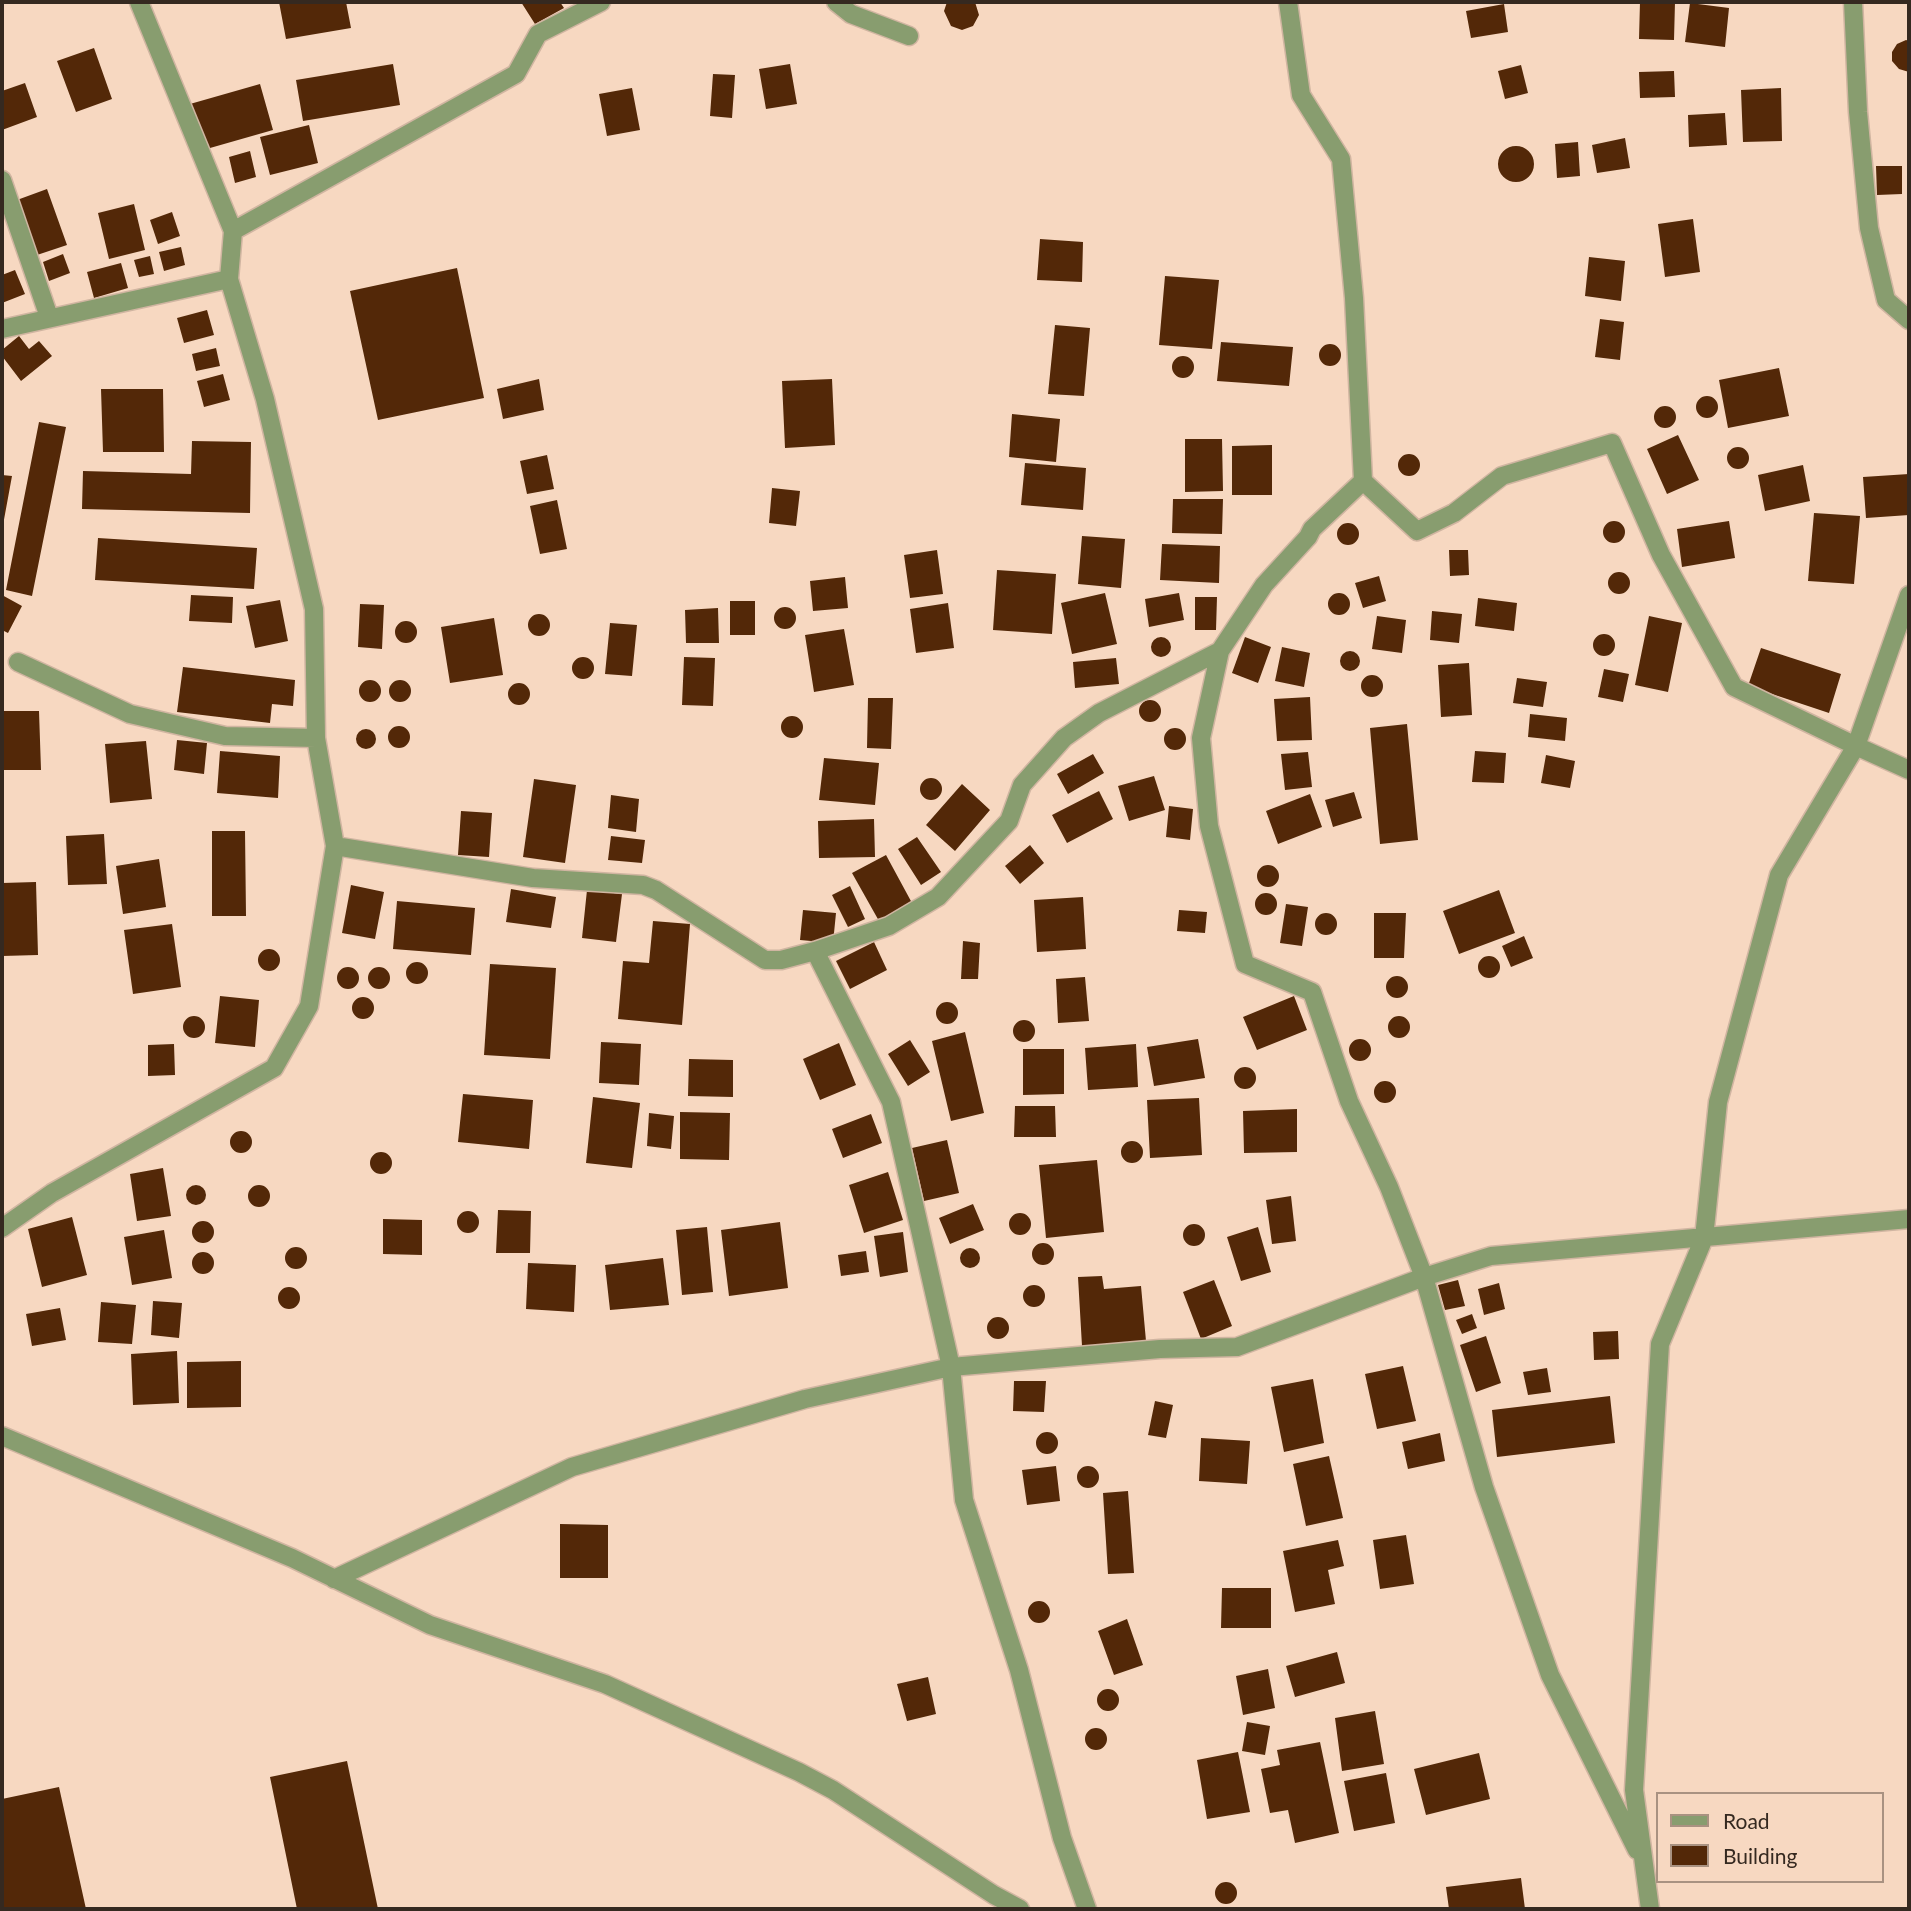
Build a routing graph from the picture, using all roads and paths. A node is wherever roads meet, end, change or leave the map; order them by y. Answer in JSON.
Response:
{"nodes":[{"id":1,"x":139,"y":2,"type":"edge"},
{"id":2,"x":601,"y":2,"type":"edge"},
{"id":3,"x":836,"y":2,"type":"edge"},
{"id":4,"x":1288,"y":2,"type":"edge"},
{"id":5,"x":1853,"y":2,"type":"edge"},
{"id":6,"x":909,"y":36,"type":"dead end"},
{"id":7,"x":2,"y":180,"type":"edge"},
{"id":8,"x":233,"y":231,"type":"junction"},
{"id":9,"x":229,"y":279,"type":"junction"},
{"id":10,"x":49,"y":317,"type":"junction"},
{"id":11,"x":1909,"y":320,"type":"edge"},
{"id":12,"x":2,"y":329,"type":"edge"},
{"id":13,"x":1363,"y":481,"type":"junction"},
{"id":14,"x":1909,"y":595,"type":"edge"},
{"id":15,"x":1220,"y":651,"type":"junction"},
{"id":16,"x":18,"y":663,"type":"dead end"},
{"id":17,"x":316,"y":738,"type":"junction"},
{"id":18,"x":1856,"y":746,"type":"junction"},
{"id":19,"x":1909,"y":770,"type":"edge"},
{"id":20,"x":335,"y":845,"type":"junction"},
{"id":21,"x":815,"y":951,"type":"junction"},
{"id":22,"x":1909,"y":1219,"type":"edge"},
{"id":23,"x":2,"y":1228,"type":"edge"},
{"id":24,"x":1704,"y":1238,"type":"junction"},
{"id":25,"x":1424,"y":1277,"type":"junction"},
{"id":26,"x":951,"y":1367,"type":"junction"},
{"id":27,"x":2,"y":1436,"type":"edge"},
{"id":28,"x":334,"y":1579,"type":"junction"},
{"id":29,"x":1643,"y":1862,"type":"junction"},
{"id":30,"x":1020,"y":1909,"type":"edge"},
{"id":31,"x":1087,"y":1909,"type":"edge"},
{"id":32,"x":1650,"y":1909,"type":"edge"}],
"edges":[{"from":1,"to":8,"type":"street"},
{"from":2,"to":8,"type":"street"},
{"from":3,"to":6,"type":"street"},
{"from":4,"to":13,"type":"street"},
{"from":5,"to":11,"type":"street"},
{"from":7,"to":10,"type":"street"},
{"from":8,"to":9,"type":"street"},
{"from":9,"to":10,"type":"street"},
{"from":9,"to":17,"type":"street"},
{"from":10,"to":12,"type":"street"},
{"from":13,"to":15,"type":"street"},
{"from":13,"to":18,"type":"street"},
{"from":14,"to":18,"type":"street"},
{"from":15,"to":21,"type":"street"},
{"from":15,"to":25,"type":"street"},
{"from":16,"to":17,"type":"street"},
{"from":17,"to":20,"type":"street"},
{"from":18,"to":19,"type":"street"},
{"from":18,"to":24,"type":"street"},
{"from":20,"to":21,"type":"street"},
{"from":20,"to":23,"type":"street"},
{"from":21,"to":26,"type":"street"},
{"from":22,"to":24,"type":"street"},
{"from":24,"to":25,"type":"street"},
{"from":24,"to":29,"type":"street"},
{"from":25,"to":26,"type":"street"},
{"from":25,"to":29,"type":"street"},
{"from":26,"to":28,"type":"street"},
{"from":26,"to":31,"type":"street"},
{"from":27,"to":28,"type":"street"},
{"from":28,"to":30,"type":"street"},
{"from":29,"to":32,"type":"street"}]}
